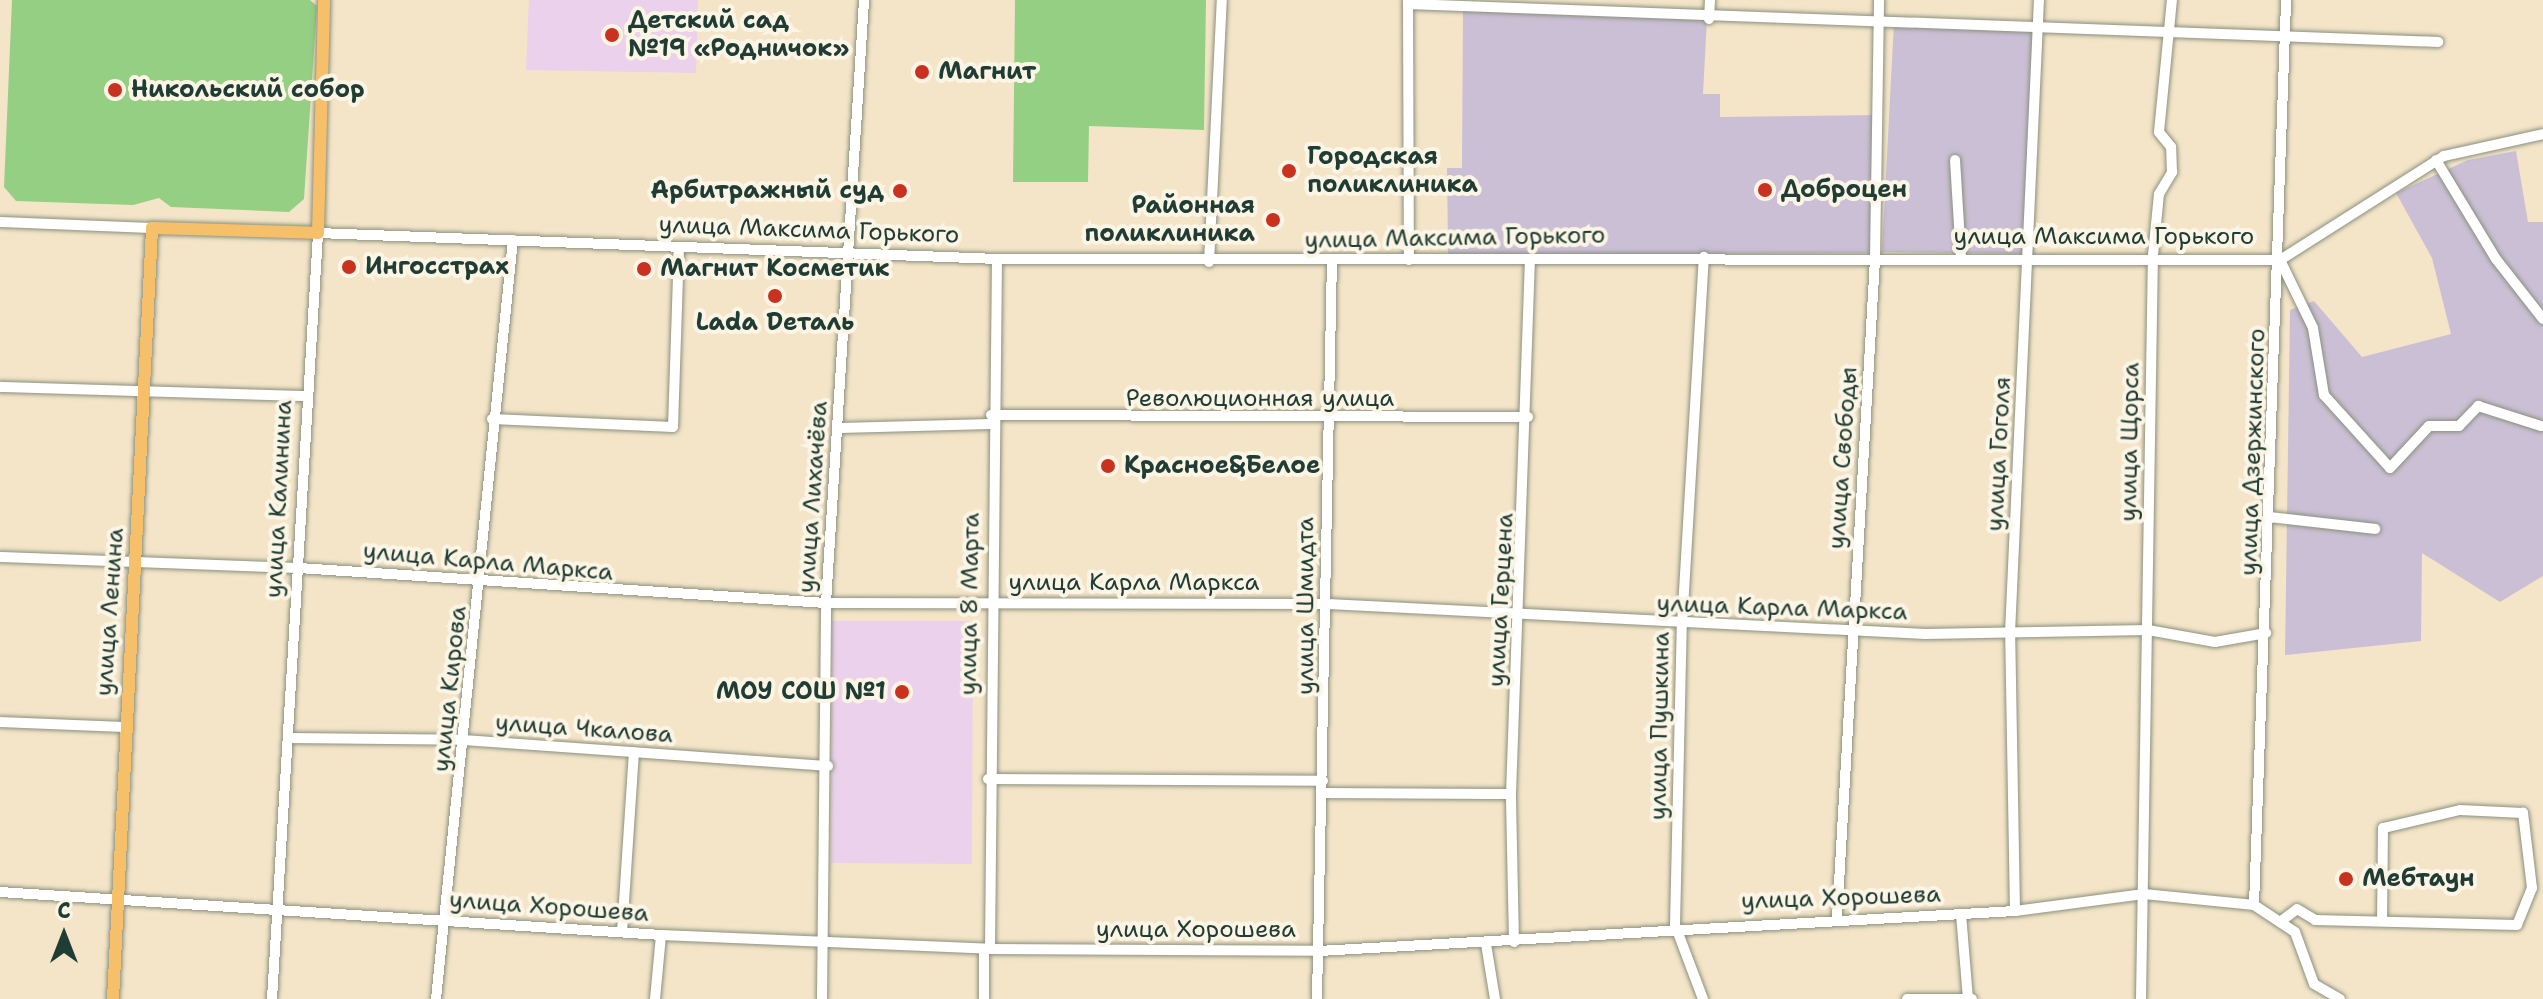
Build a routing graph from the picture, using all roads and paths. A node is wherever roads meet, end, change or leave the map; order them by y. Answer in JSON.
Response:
{"nodes":[{"id":1,"x":324,"y":0,"type":"edge"},
{"id":2,"x":864,"y":0,"type":"edge"},
{"id":3,"x":1222,"y":0,"type":"edge"},
{"id":4,"x":1710,"y":0,"type":"edge"},
{"id":5,"x":1879,"y":0,"type":"edge"},
{"id":6,"x":2039,"y":0,"type":"edge"},
{"id":7,"x":2172,"y":0,"type":"edge"},
{"id":8,"x":2286,"y":0,"type":"edge"},
{"id":9,"x":1408,"y":2,"type":"edge"},
{"id":10,"x":1540,"y":6,"type":"edge"},
{"id":11,"x":1709,"y":19,"type":"junction"},
{"id":12,"x":2038,"y":23,"type":"junction"},
{"id":13,"x":1877,"y":25,"type":"junction"},
{"id":14,"x":2164,"y":30,"type":"junction"},
{"id":15,"x":2284,"y":36,"type":"junction"},
{"id":16,"x":2438,"y":42,"type":"dead end"},
{"id":17,"x":2543,"y":134,"type":"edge"},
{"id":18,"x":1955,"y":160,"type":"dead end"},
{"id":19,"x":2436,"y":160,"type":"junction"},
{"id":20,"x":0,"y":222,"type":"edge"},
{"id":21,"x":152,"y":228,"type":"junction"},
{"id":22,"x":318,"y":233,"type":"junction"},
{"id":23,"x":513,"y":240,"type":"junction"},
{"id":24,"x":679,"y":247,"type":"junction"},
{"id":25,"x":846,"y":251,"type":"junction"},
{"id":26,"x":2153,"y":255,"type":"junction"},
{"id":27,"x":1704,"y":257,"type":"junction"},
{"id":28,"x":2029,"y":257,"type":"junction"},
{"id":29,"x":1875,"y":258,"type":"junction"},
{"id":30,"x":1961,"y":258,"type":"junction"},
{"id":31,"x":997,"y":259,"type":"junction"},
{"id":32,"x":1530,"y":259,"type":"junction"},
{"id":33,"x":1409,"y":260,"type":"junction"},
{"id":34,"x":2280,"y":260,"type":"junction"},
{"id":35,"x":1332,"y":261,"type":"junction"},
{"id":36,"x":1209,"y":262,"type":"junction"},
{"id":37,"x":2543,"y":319,"type":"edge"},
{"id":38,"x":0,"y":387,"type":"edge"},
{"id":39,"x":144,"y":392,"type":"junction"},
{"id":40,"x":305,"y":396,"type":"junction"},
{"id":41,"x":1326,"y":417,"type":"junction"},
{"id":42,"x":1528,"y":417,"type":"junction"},
{"id":43,"x":492,"y":419,"type":"junction"},
{"id":44,"x":991,"y":420,"type":"junction"},
{"id":45,"x":2541,"y":426,"type":"dead end"},
{"id":46,"x":840,"y":428,"type":"junction"},
{"id":47,"x":2270,"y":517,"type":"junction"},
{"id":48,"x":2375,"y":529,"type":"dead end"},
{"id":49,"x":0,"y":557,"type":"edge"},
{"id":50,"x":136,"y":564,"type":"junction"},
{"id":51,"x":299,"y":568,"type":"junction"},
{"id":52,"x":481,"y":578,"type":"junction"},
{"id":53,"x":990,"y":602,"type":"junction"},
{"id":54,"x":826,"y":603,"type":"junction"},
{"id":55,"x":1328,"y":604,"type":"junction"},
{"id":56,"x":1521,"y":613,"type":"junction"},
{"id":57,"x":1682,"y":625,"type":"junction"},
{"id":58,"x":2148,"y":630,"type":"junction"},
{"id":59,"x":1852,"y":631,"type":"junction"},
{"id":60,"x":2010,"y":633,"type":"junction"},
{"id":61,"x":2266,"y":633,"type":"junction"},
{"id":62,"x":0,"y":722,"type":"edge"},
{"id":63,"x":124,"y":727,"type":"junction"},
{"id":64,"x":288,"y":738,"type":"junction"},
{"id":65,"x":465,"y":740,"type":"junction"},
{"id":66,"x":634,"y":752,"type":"junction"},
{"id":67,"x":828,"y":766,"type":"junction"},
{"id":68,"x":988,"y":779,"type":"junction"},
{"id":69,"x":1323,"y":781,"type":"junction"},
{"id":70,"x":1323,"y":793,"type":"junction"},
{"id":71,"x":1511,"y":794,"type":"junction"},
{"id":72,"x":0,"y":892,"type":"edge"},
{"id":73,"x":2144,"y":894,"type":"junction"},
{"id":74,"x":117,"y":901,"type":"junction"},
{"id":75,"x":2254,"y":905,"type":"junction"},
{"id":76,"x":276,"y":906,"type":"junction"},
{"id":77,"x":2015,"y":911,"type":"junction"},
{"id":78,"x":1961,"y":914,"type":"junction"},
{"id":79,"x":1837,"y":918,"type":"junction"},
{"id":80,"x":442,"y":920,"type":"junction"},
{"id":81,"x":2382,"y":921,"type":"junction"},
{"id":82,"x":2280,"y":922,"type":"junction"},
{"id":83,"x":1675,"y":925,"type":"junction"},
{"id":84,"x":622,"y":932,"type":"junction"},
{"id":85,"x":661,"y":935,"type":"junction"},
{"id":86,"x":823,"y":941,"type":"junction"},
{"id":87,"x":1514,"y":942,"type":"junction"},
{"id":88,"x":1486,"y":944,"type":"junction"},
{"id":89,"x":987,"y":949,"type":"junction"},
{"id":90,"x":1319,"y":951,"type":"junction"},
{"id":91,"x":113,"y":999,"type":"edge"},
{"id":92,"x":272,"y":999,"type":"edge"},
{"id":93,"x":436,"y":999,"type":"edge"},
{"id":94,"x":655,"y":999,"type":"edge"},
{"id":95,"x":822,"y":999,"type":"edge"},
{"id":96,"x":984,"y":999,"type":"edge"},
{"id":97,"x":1317,"y":999,"type":"edge"},
{"id":98,"x":1495,"y":999,"type":"edge"},
{"id":99,"x":1703,"y":999,"type":"edge"},
{"id":100,"x":1907,"y":999,"type":"edge"},
{"id":101,"x":1968,"y":999,"type":"edge"},
{"id":102,"x":1975,"y":999,"type":"edge"},
{"id":103,"x":2141,"y":999,"type":"edge"},
{"id":104,"x":2340,"y":999,"type":"edge"}],
"edges":[{"from":1,"to":22,"type":"main road","name":"улица Калинина"},
{"from":2,"to":25,"type":"street","name":"улица Лихачёва"},
{"from":3,"to":36,"type":"street"},
{"from":4,"to":11,"type":"street"},
{"from":5,"to":13,"type":"street","name":"улица Свободы"},
{"from":6,"to":12,"type":"street","name":"улица Гоголя"},
{"from":7,"to":14,"type":"street","name":"улица Щорса"},
{"from":8,"to":15,"type":"street","name":"улица Дзержинского"},
{"from":9,"to":10,"type":"street"},
{"from":9,"to":33,"type":"street"},
{"from":10,"to":11,"type":"street"},
{"from":11,"to":13,"type":"street"},
{"from":12,"to":13,"type":"street"},
{"from":12,"to":14,"type":"street"},
{"from":12,"to":28,"type":"street","name":"улица Гоголя"},
{"from":13,"to":29,"type":"street","name":"улица Свободы"},
{"from":14,"to":15,"type":"street"},
{"from":14,"to":26,"type":"street","name":"улица Щорса"},
{"from":15,"to":16,"type":"street"},
{"from":15,"to":34,"type":"street","name":"улица Дзержинского"},
{"from":17,"to":19,"type":"street","name":"улица Максима Горького"},
{"from":18,"to":30,"type":"street"},
{"from":19,"to":34,"type":"street","name":"улица Максима Горького"},
{"from":19,"to":37,"type":"street"},
{"from":20,"to":21,"type":"street","name":"улица Максима Горького"},
{"from":21,"to":22,"type":"main road","name":"улица Максима Горького"},
{"from":21,"to":39,"type":"main road","name":"улица Ленина"},
{"from":22,"to":23,"type":"street","name":"улица Максима Горького"},
{"from":22,"to":40,"type":"street","name":"улица Калинина"},
{"from":23,"to":24,"type":"street","name":"улица Максима Горького"},
{"from":23,"to":43,"type":"street","name":"улица Кирова"},
{"from":24,"to":25,"type":"street","name":"улица Максима Горького"},
{"from":24,"to":43,"type":"street"},
{"from":25,"to":31,"type":"street","name":"улица Максима Горького"},
{"from":25,"to":46,"type":"street","name":"улица Лихачёва"},
{"from":26,"to":28,"type":"street","name":"улица Максима Горького"},
{"from":26,"to":34,"type":"street","name":"улица Максима Горького"},
{"from":26,"to":58,"type":"street","name":"улица Щорса"},
{"from":27,"to":29,"type":"street","name":"улица Максима Горького"},
{"from":27,"to":32,"type":"street","name":"улица Максима Горького"},
{"from":27,"to":57,"type":"street","name":"улица Пушкина"},
{"from":28,"to":30,"type":"street","name":"улица Максима Горького"},
{"from":28,"to":60,"type":"street","name":"улица Гоголя"},
{"from":29,"to":30,"type":"street","name":"улица Максима Горького"},
{"from":29,"to":59,"type":"street","name":"улица Свободы"},
{"from":31,"to":36,"type":"street","name":"улица Максима Горького"},
{"from":31,"to":44,"type":"street","name":"улица 8 Марта"},
{"from":32,"to":33,"type":"street","name":"улица Максима Горького"},
{"from":32,"to":42,"type":"street","name":"улица Герцена"},
{"from":33,"to":35,"type":"street","name":"улица Максима Горького"},
{"from":34,"to":45,"type":"street"},
{"from":34,"to":47,"type":"street","name":"улица Дзержинского"},
{"from":35,"to":36,"type":"street","name":"улица Максима Горького"},
{"from":35,"to":41,"type":"street","name":"улица Шмидта"},
{"from":38,"to":39,"type":"street"},
{"from":39,"to":40,"type":"street"},
{"from":39,"to":50,"type":"main road","name":"улица Ленина"},
{"from":40,"to":51,"type":"street","name":"улица Калинина"},
{"from":41,"to":42,"type":"street","name":"Революционная улица"},
{"from":41,"to":44,"type":"street","name":"Революционная улица"},
{"from":41,"to":55,"type":"street","name":"улица Шмидта"},
{"from":42,"to":56,"type":"street","name":"улица Герцена"},
{"from":43,"to":52,"type":"street","name":"улица Кирова"},
{"from":44,"to":46,"type":"street","name":"Революционная улица"},
{"from":44,"to":53,"type":"street","name":"улица 8 Марта"},
{"from":46,"to":54,"type":"street","name":"улица Лихачёва"},
{"from":47,"to":48,"type":"street"},
{"from":47,"to":61,"type":"street","name":"улица Дзержинского"},
{"from":49,"to":50,"type":"street","name":"улица Карла Маркса"},
{"from":50,"to":51,"type":"street","name":"улица Карла Маркса"},
{"from":50,"to":63,"type":"main road","name":"улица Ленина"},
{"from":51,"to":52,"type":"street","name":"улица Карла Маркса"},
{"from":51,"to":64,"type":"street","name":"улица Калинина"},
{"from":52,"to":54,"type":"street","name":"улица Карла Маркса"},
{"from":52,"to":65,"type":"street","name":"улица Кирова"},
{"from":53,"to":54,"type":"street","name":"улица Карла Маркса"},
{"from":53,"to":55,"type":"street","name":"улица Карла Маркса"},
{"from":53,"to":68,"type":"street","name":"улица 8 Марта"},
{"from":54,"to":67,"type":"street","name":"улица Лихачёва"},
{"from":55,"to":56,"type":"street","name":"улица Карла Маркса"},
{"from":55,"to":69,"type":"street","name":"улица Шмидта"},
{"from":56,"to":57,"type":"street","name":"улица Карла Маркса"},
{"from":56,"to":71,"type":"street","name":"улица Герцена"},
{"from":57,"to":59,"type":"street","name":"улица Карла Маркса"},
{"from":57,"to":83,"type":"street","name":"улица Пушкина"},
{"from":58,"to":60,"type":"street","name":"улица Карла Маркса"},
{"from":58,"to":61,"type":"street","name":"улица Карла Маркса"},
{"from":58,"to":73,"type":"street","name":"улица Щорса"},
{"from":59,"to":60,"type":"street","name":"улица Карла Маркса"},
{"from":59,"to":79,"type":"street","name":"улица Свободы"},
{"from":60,"to":77,"type":"street","name":"улица Гоголя"},
{"from":61,"to":75,"type":"street","name":"улица Дзержинского"},
{"from":62,"to":63,"type":"street"},
{"from":63,"to":74,"type":"main road","name":"улица Ленина"},
{"from":64,"to":65,"type":"street","name":"улица Чкалова"},
{"from":64,"to":76,"type":"street","name":"улица Калинина"},
{"from":65,"to":66,"type":"street","name":"улица Чкалова"},
{"from":65,"to":80,"type":"street","name":"улица Кирова"},
{"from":66,"to":67,"type":"street","name":"улица Чкалова"},
{"from":66,"to":84,"type":"street"},
{"from":67,"to":86,"type":"street","name":"улица Лихачёва"},
{"from":68,"to":69,"type":"street"},
{"from":68,"to":89,"type":"street","name":"улица 8 Марта"},
{"from":69,"to":70,"type":"street","name":"улица Шмидта"},
{"from":70,"to":71,"type":"street"},
{"from":70,"to":90,"type":"street","name":"улица Шмидта"},
{"from":71,"to":87,"type":"street","name":"улица Герцена"},
{"from":72,"to":74,"type":"street","name":"улица Хорошева"},
{"from":73,"to":75,"type":"street","name":"улица Хорошева"},
{"from":73,"to":77,"type":"street","name":"улица Хорошева"},
{"from":73,"to":103,"type":"street","name":"улица Щорса"},
{"from":74,"to":76,"type":"street","name":"улица Хорошева"},
{"from":74,"to":91,"type":"main road","name":"улица Ленина"},
{"from":75,"to":82,"type":"street","name":"улица Хорошева"},
{"from":76,"to":80,"type":"street","name":"улица Хорошева"},
{"from":76,"to":92,"type":"street","name":"улица Калинина"},
{"from":77,"to":78,"type":"street","name":"улица Хорошева"},
{"from":78,"to":79,"type":"street","name":"улица Хорошева"},
{"from":78,"to":101,"type":"street"},
{"from":79,"to":83,"type":"street","name":"улица Хорошева"},
{"from":80,"to":84,"type":"street","name":"улица Хорошева"},
{"from":80,"to":93,"type":"street","name":"улица Кирова"},
{"from":81,"to":81,"type":"street"},
{"from":81,"to":82,"type":"street"},
{"from":82,"to":104,"type":"street","name":"улица Хорошева"},
{"from":83,"to":87,"type":"street","name":"улица Хорошева"},
{"from":83,"to":99,"type":"street","name":"улица Пушкина"},
{"from":84,"to":85,"type":"street","name":"улица Хорошева"},
{"from":85,"to":86,"type":"street","name":"улица Хорошева"},
{"from":85,"to":94,"type":"street"},
{"from":86,"to":89,"type":"street","name":"улица Хорошева"},
{"from":86,"to":95,"type":"street","name":"улица Лихачёва"},
{"from":87,"to":88,"type":"street","name":"улица Хорошева"},
{"from":88,"to":90,"type":"street","name":"улица Хорошева"},
{"from":88,"to":98,"type":"street"},
{"from":89,"to":90,"type":"street","name":"улица Хорошева"},
{"from":89,"to":96,"type":"street","name":"улица 8 Марта"},
{"from":90,"to":97,"type":"street","name":"улица Шмидта"},
{"from":100,"to":101,"type":"street"},
{"from":101,"to":102,"type":"street"}]}
